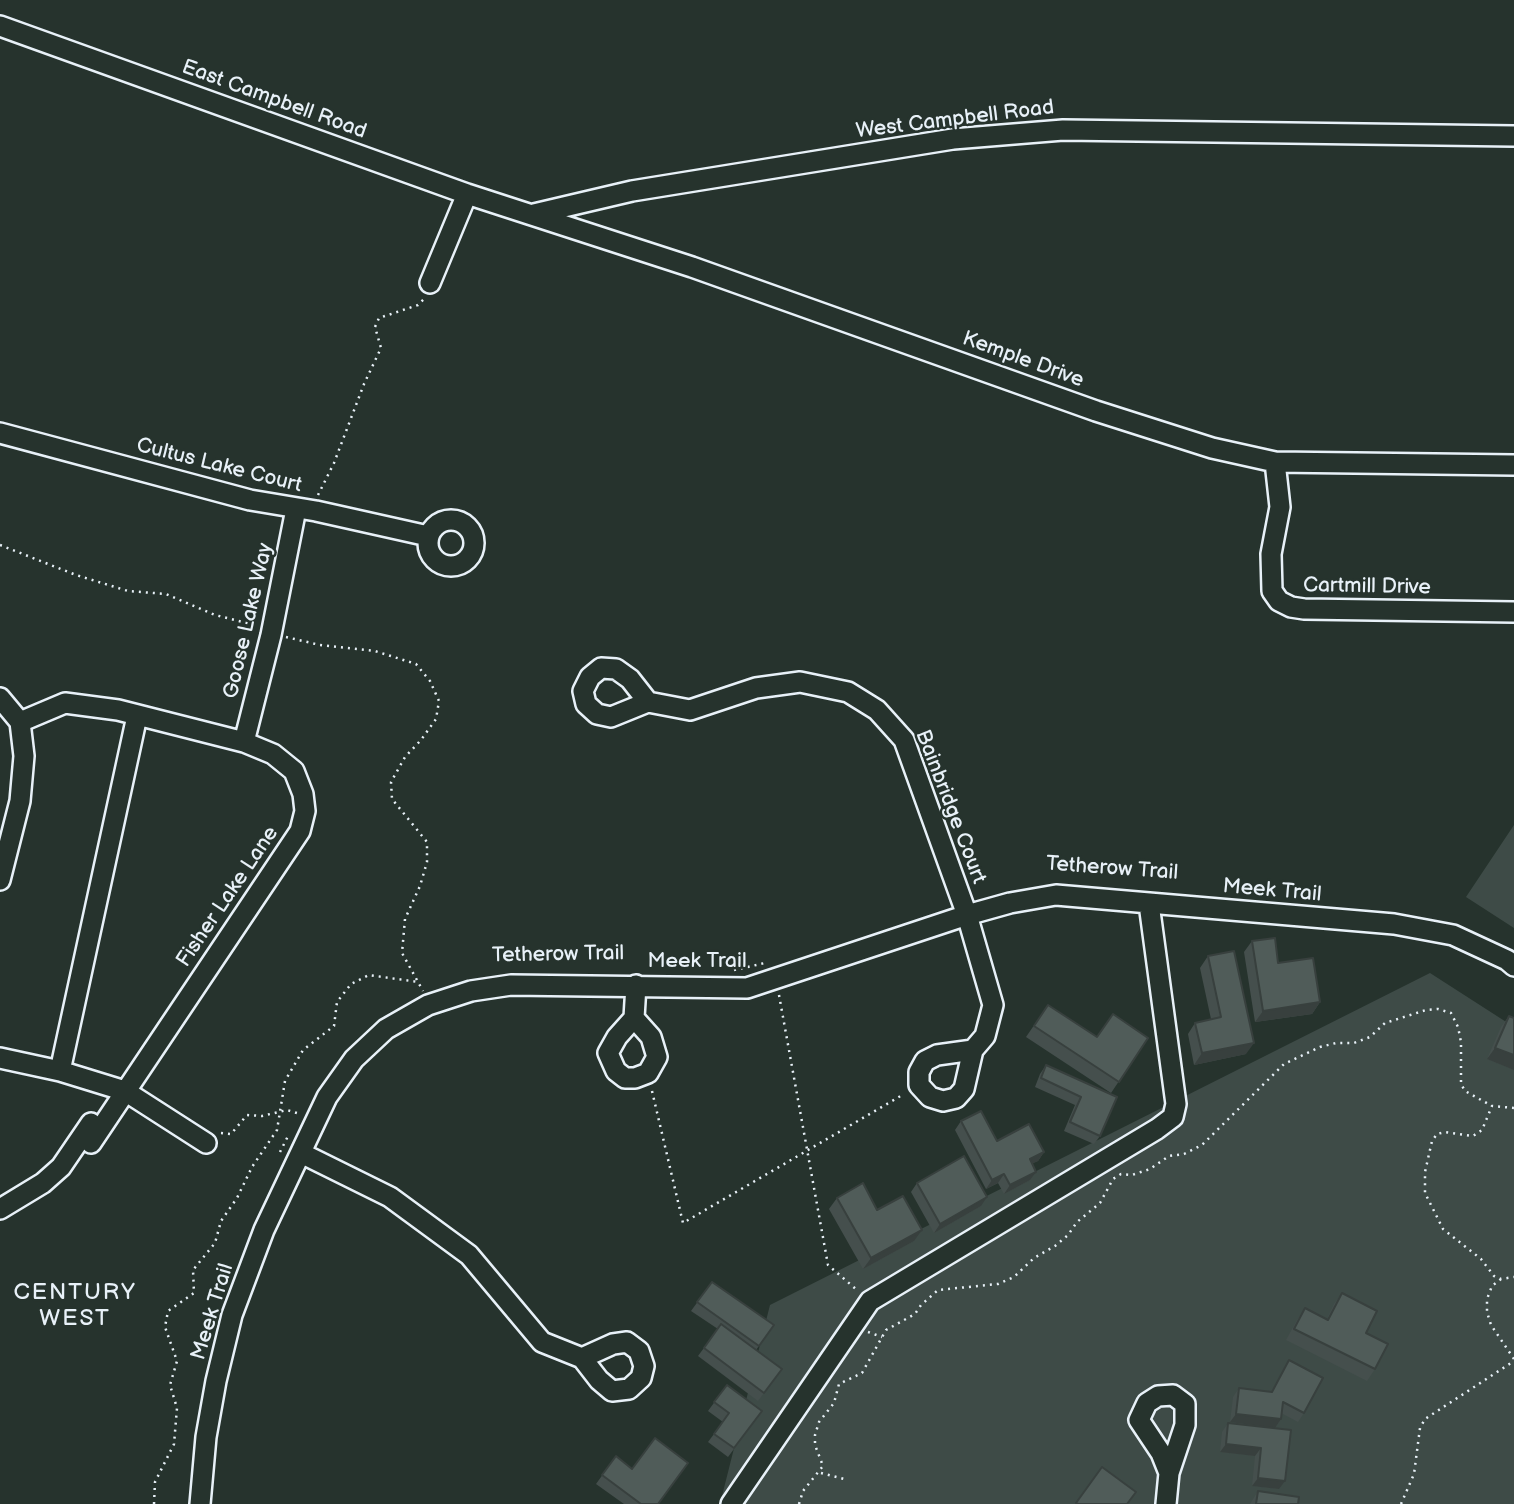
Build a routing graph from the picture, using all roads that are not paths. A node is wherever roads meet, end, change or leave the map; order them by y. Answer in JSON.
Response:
{"nodes":[{"id":1,"x":0,"y":26,"type":"edge"},
{"id":2,"x":1514,"y":136,"type":"edge"},
{"id":3,"x":467,"y":194,"type":"junction"},
{"id":4,"x":533,"y":214,"type":"junction"},
{"id":5,"x":430,"y":283,"type":"road end"},
{"id":6,"x":0,"y":433,"type":"edge"},
{"id":7,"x":1275,"y":462,"type":"junction"},
{"id":8,"x":1514,"y":465,"type":"edge"},
{"id":9,"x":306,"y":510,"type":"junction"},
{"id":10,"x":428,"y":536,"type":"dead end"},
{"id":11,"x":1514,"y":612,"type":"edge"},
{"id":12,"x":0,"y":698,"type":"edge"},
{"id":13,"x":648,"y":702,"type":"dead end"},
{"id":14,"x":137,"y":716,"type":"junction"},
{"id":15,"x":20,"y":722,"type":"junction"},
{"id":16,"x":244,"y":742,"type":"junction"},
{"id":17,"x":0,"y":880,"type":"edge"},
{"id":18,"x":1149,"y":904,"type":"junction"},
{"id":19,"x":967,"y":915,"type":"junction"},
{"id":20,"x":1514,"y":966,"type":"edge"},
{"id":21,"x":636,"y":985,"type":"junction"},
{"id":22,"x":634,"y":1018,"type":"junction"},
{"id":23,"x":972,"y":1050,"type":"junction"},
{"id":24,"x":0,"y":1058,"type":"edge"},
{"id":25,"x":60,"y":1071,"type":"junction"},
{"id":26,"x":120,"y":1089,"type":"junction"},
{"id":27,"x":209,"y":1135,"type":"road end"},
{"id":28,"x":91,"y":1143,"type":"dead end"},
{"id":29,"x":302,"y":1153,"type":"junction"},
{"id":30,"x":0,"y":1209,"type":"edge"},
{"id":31,"x":582,"y":1358,"type":"dead end"},
{"id":32,"x":1169,"y":1472,"type":"dead end"},
{"id":33,"x":200,"y":1504,"type":"edge"},
{"id":34,"x":731,"y":1504,"type":"edge"},
{"id":35,"x":1166,"y":1504,"type":"edge"}],
"edges":[{"from":1,"to":3,"type":"street","name":"East Campbell Road"},
{"from":2,"to":4,"type":"street","name":"West Campbell Road"},
{"from":3,"to":4,"type":"street","name":"East Campbell Road"},
{"from":3,"to":5,"type":"street"},
{"from":4,"to":7,"type":"street","name":"Kemple Drive"},
{"from":6,"to":9,"type":"street","name":"Cultus Lake Court"},
{"from":7,"to":8,"type":"street","name":"Kemple Drive"},
{"from":7,"to":11,"type":"street","name":"Cartmill Drive"},
{"from":9,"to":10,"type":"street","name":"Cultus Lake Court"},
{"from":9,"to":16,"type":"street","name":"Goose Lake Way"},
{"from":12,"to":15,"type":"street"},
{"from":13,"to":19,"type":"street","name":"Bainbridge Court"},
{"from":14,"to":15,"type":"street","name":"Fisher Lake Lane"},
{"from":14,"to":16,"type":"street","name":"Fisher Lake Lane"},
{"from":14,"to":25,"type":"street"},
{"from":15,"to":17,"type":"street"},
{"from":16,"to":26,"type":"street","name":"Fisher Lake Lane"},
{"from":18,"to":19,"type":"street","name":"Meek Trail"},
{"from":18,"to":20,"type":"street","name":"Meek Trail"},
{"from":18,"to":34,"type":"street"},
{"from":19,"to":21,"type":"street","name":"Meek Trail"},
{"from":19,"to":23,"type":"street","name":"Bainbridge Court"},
{"from":21,"to":22,"type":"street"},
{"from":21,"to":29,"type":"street","name":"Meek Trail"},
{"from":22,"to":22,"type":"street"},
{"from":23,"to":23,"type":"street","name":"Bainbridge Court"},
{"from":24,"to":25,"type":"street"},
{"from":25,"to":26,"type":"street"},
{"from":26,"to":27,"type":"street"},
{"from":26,"to":28,"type":"street","name":"Fisher Lake Lane"},
{"from":26,"to":30,"type":"street","name":"Fisher Lake Lane"},
{"from":29,"to":31,"type":"street"},
{"from":29,"to":33,"type":"street","name":"Meek Trail"},
{"from":32,"to":35,"type":"street"}]}
